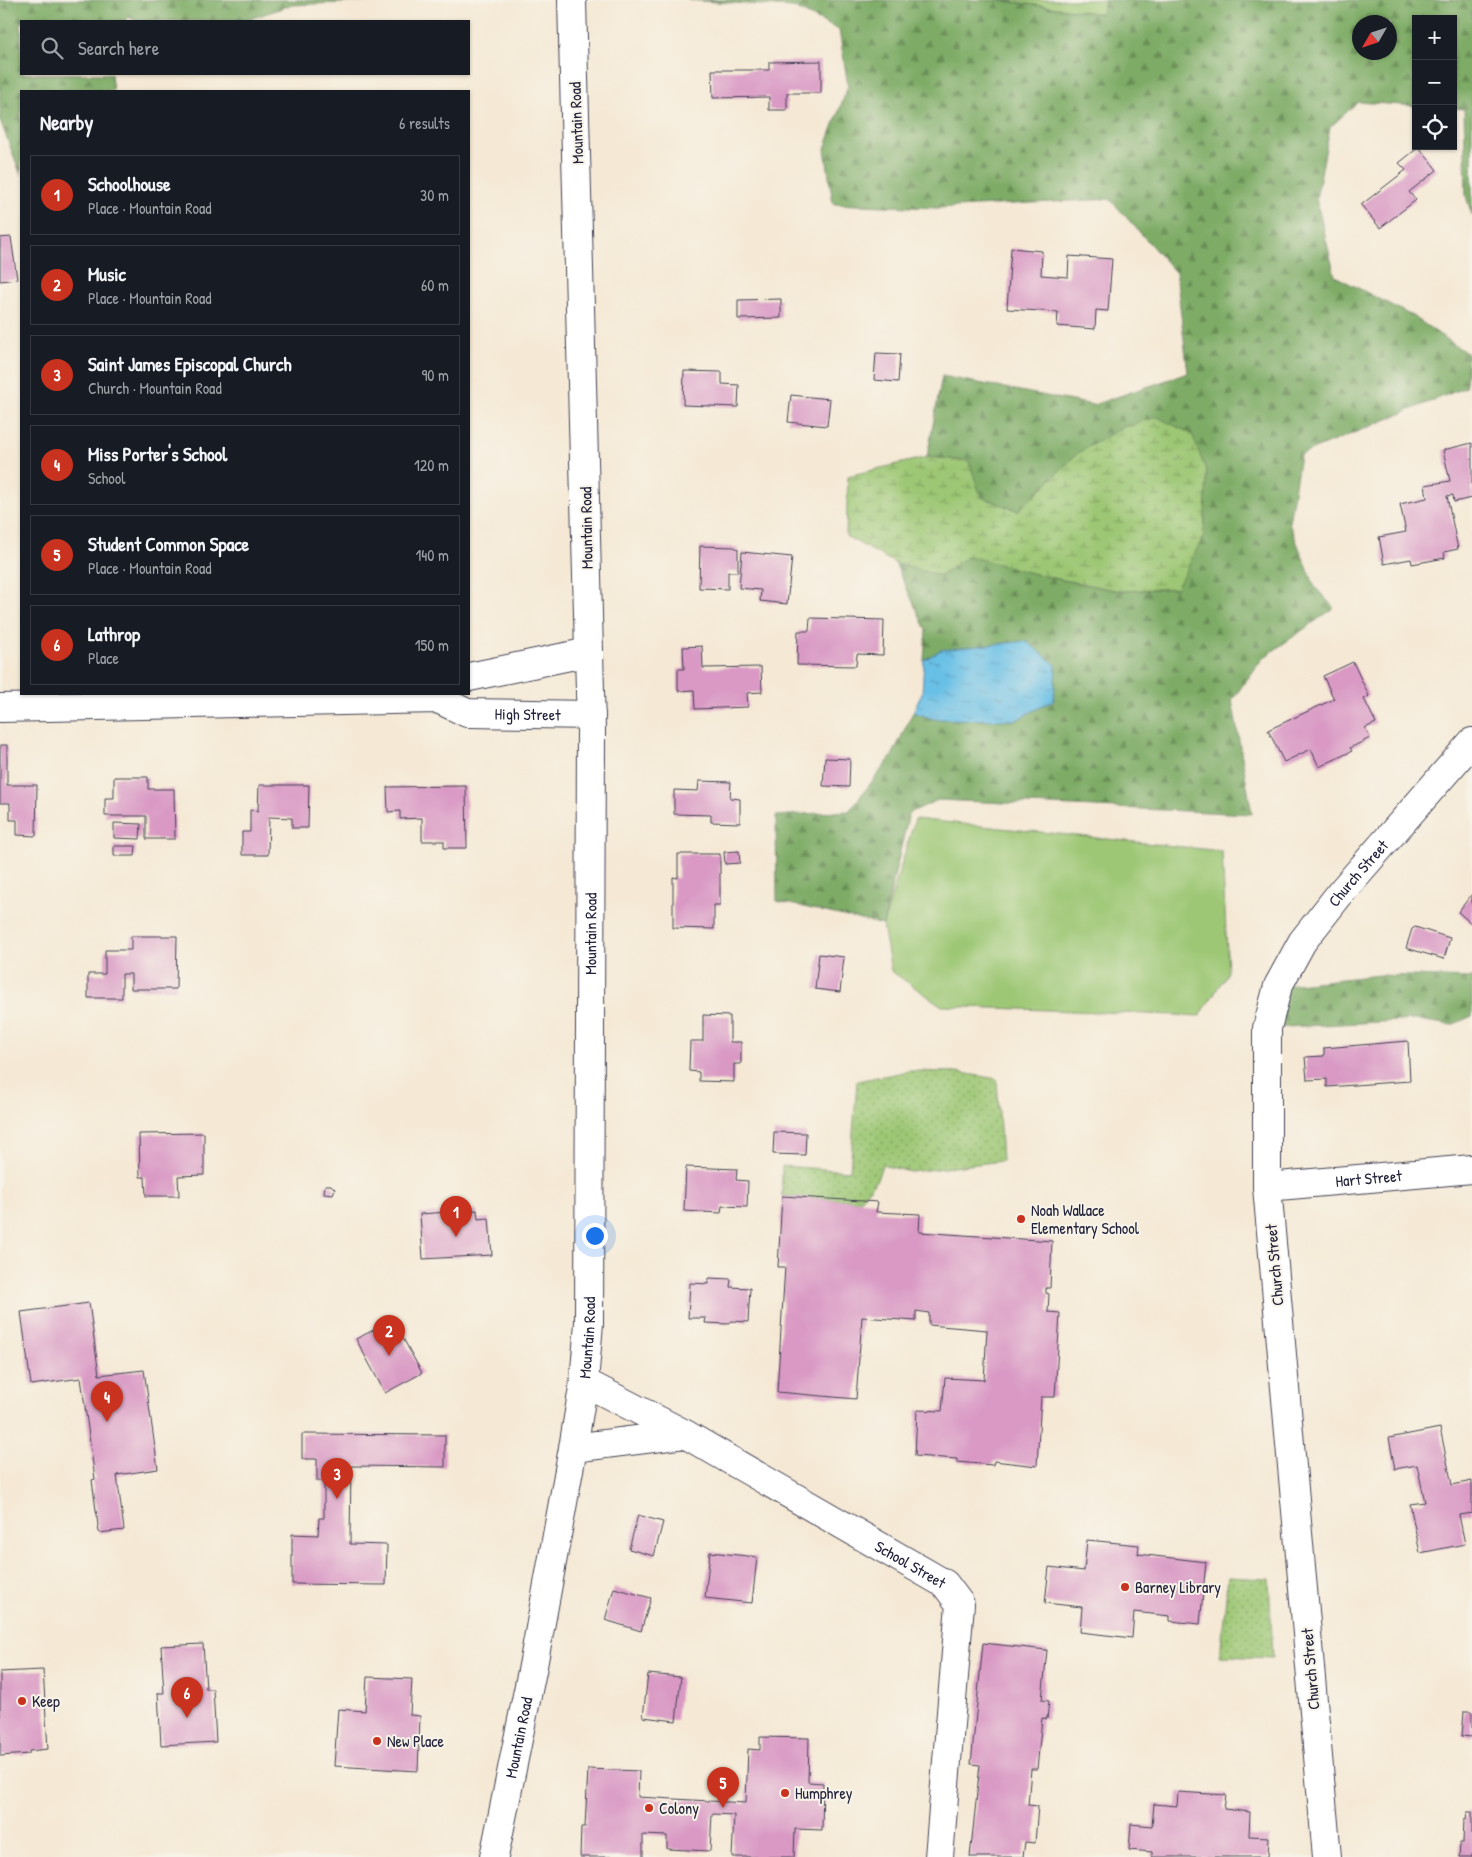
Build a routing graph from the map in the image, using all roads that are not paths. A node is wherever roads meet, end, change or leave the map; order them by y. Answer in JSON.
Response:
{"nodes":[{"id":1,"x":572,"y":0,"type":"edge"},
{"id":2,"x":589,"y":652,"type":"junction"},
{"id":3,"x":470,"y":677,"type":"edge"},
{"id":4,"x":440,"y":696,"type":"edge"},
{"id":5,"x":0,"y":708,"type":"edge"},
{"id":6,"x":591,"y":715,"type":"junction"},
{"id":7,"x":1472,"y":742,"type":"edge"},
{"id":8,"x":1472,"y":1169,"type":"edge"},
{"id":9,"x":1267,"y":1187,"type":"junction"},
{"id":10,"x":584,"y":1382,"type":"junction"},
{"id":11,"x":685,"y":1434,"type":"junction"},
{"id":12,"x":572,"y":1448,"type":"junction"},
{"id":13,"x":494,"y":1857,"type":"edge"},
{"id":14,"x":939,"y":1857,"type":"edge"},
{"id":15,"x":1327,"y":1857,"type":"edge"}],
"edges":[{"from":1,"to":2,"type":"street","name":"Mountain Road"},
{"from":2,"to":3,"type":"street"},
{"from":2,"to":6,"type":"street","name":"Mountain Road"},
{"from":4,"to":5,"type":"street","name":"High Street"},
{"from":4,"to":6,"type":"street","name":"High Street"},
{"from":6,"to":10,"type":"street","name":"Mountain Road"},
{"from":7,"to":9,"type":"street","name":"Church Street"},
{"from":8,"to":9,"type":"street","name":"Hart Street"},
{"from":9,"to":15,"type":"street","name":"Church Street"},
{"from":10,"to":11,"type":"street","name":"School Street"},
{"from":10,"to":12,"type":"street","name":"Mountain Road"},
{"from":11,"to":12,"type":"street"},
{"from":11,"to":14,"type":"street","name":"School Street"},
{"from":12,"to":13,"type":"street","name":"Mountain Road"}]}
